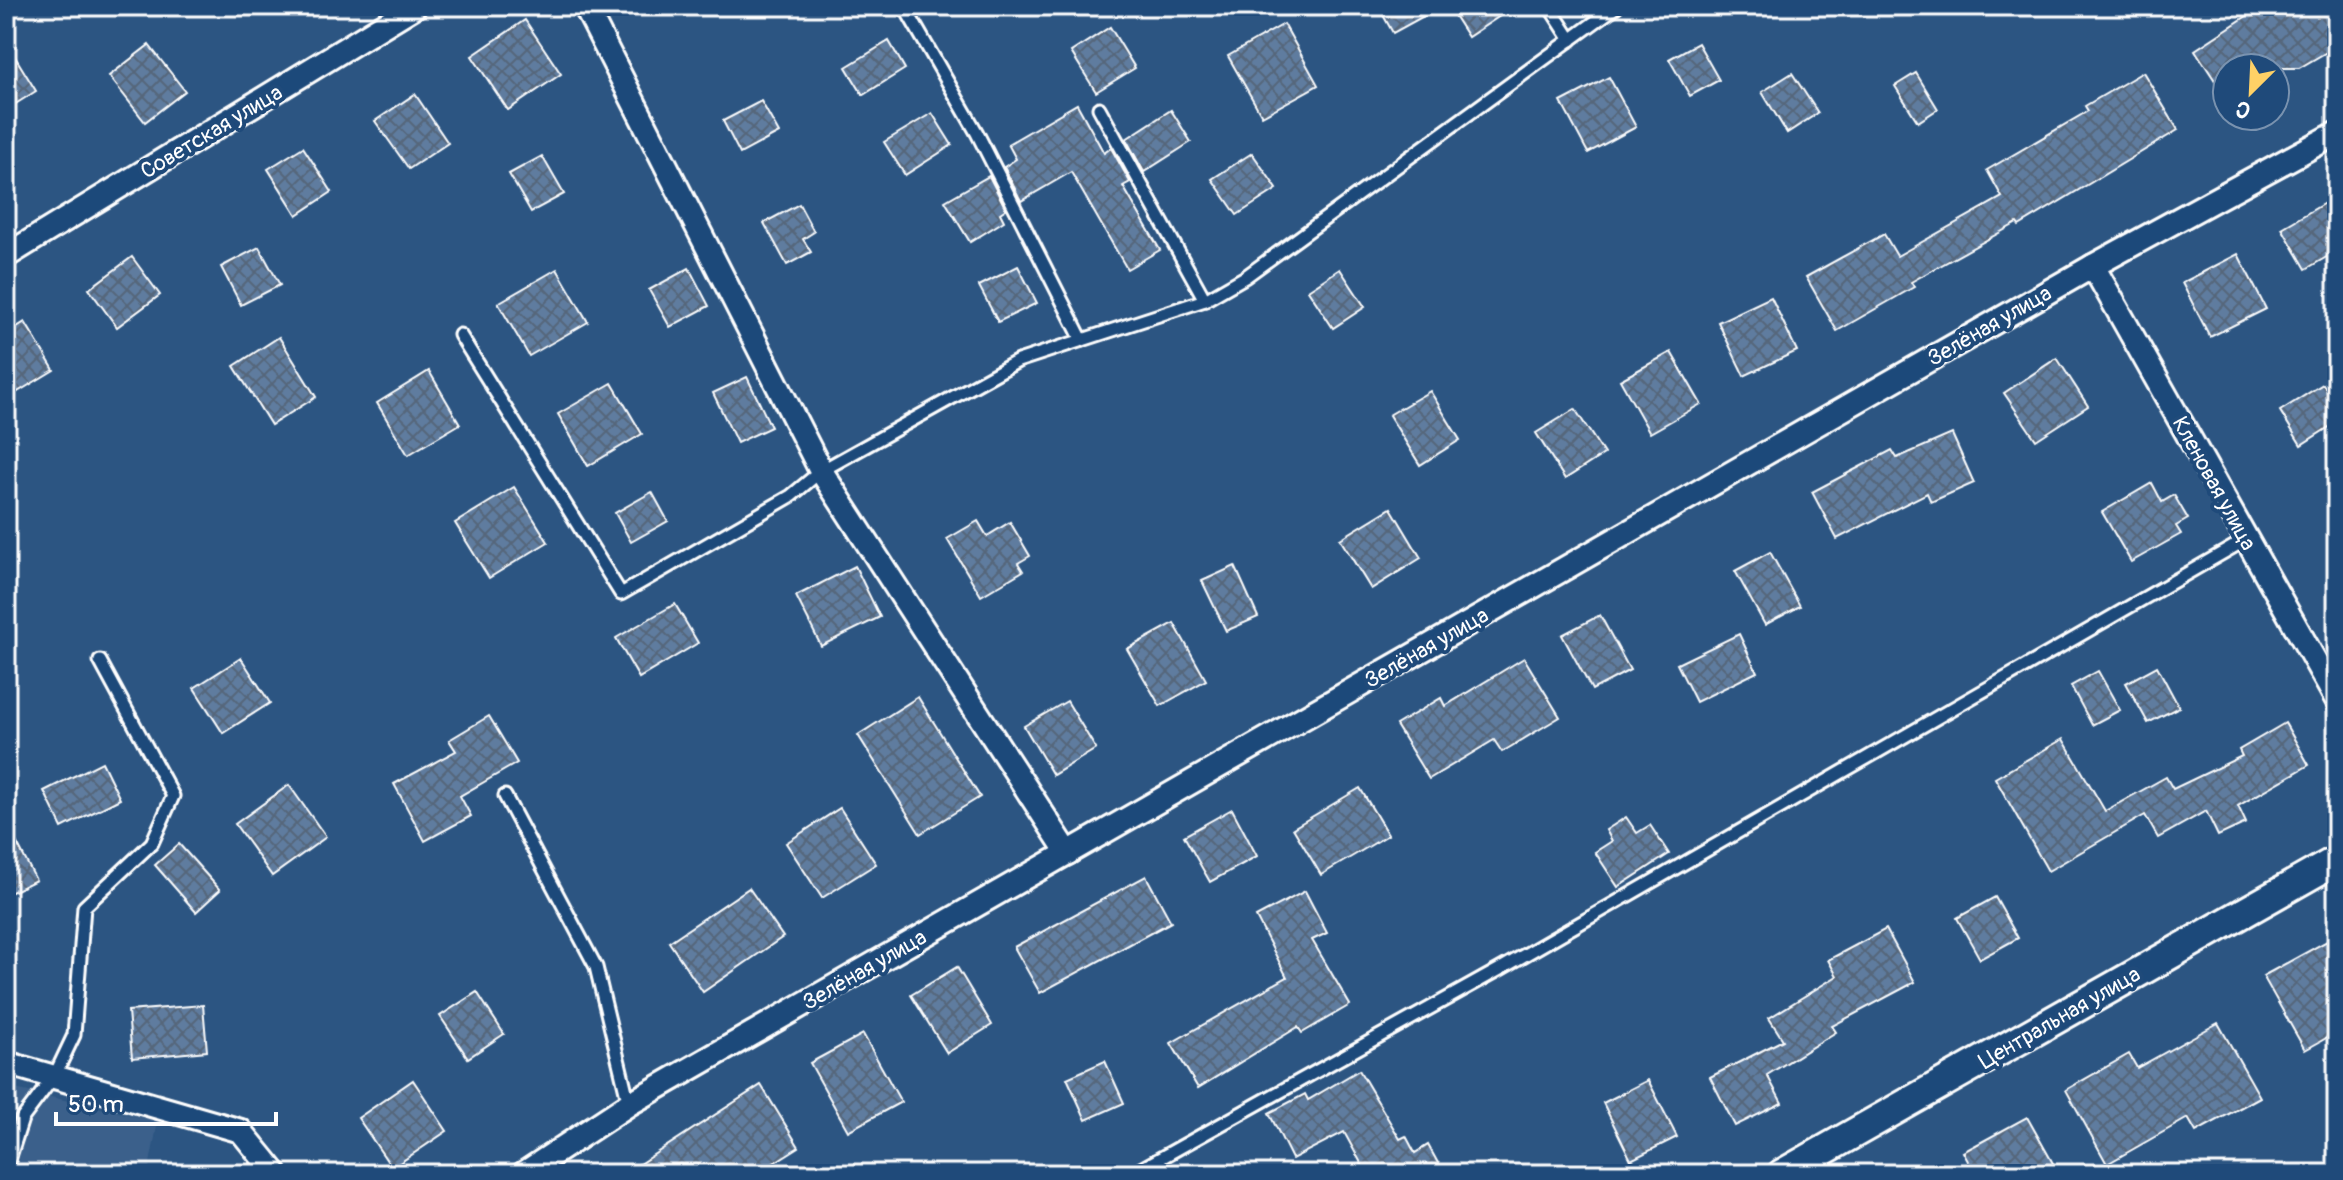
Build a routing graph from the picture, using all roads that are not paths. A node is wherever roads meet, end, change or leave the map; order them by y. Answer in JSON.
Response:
{"nodes":[{"id":1,"x":415,"y":6,"type":"edge"},
{"id":2,"x":585,"y":6,"type":"edge"},
{"id":3,"x":904,"y":6,"type":"edge"},
{"id":4,"x":1549,"y":6,"type":"edge"},
{"id":5,"x":1617,"y":6,"type":"edge"},
{"id":6,"x":1571,"y":40,"type":"junction"},
{"id":7,"x":1099,"y":108,"type":"dead end"},
{"id":8,"x":2337,"y":133,"type":"edge"},
{"id":9,"x":6,"y":256,"type":"edge"},
{"id":10,"x":2093,"y":266,"type":"junction"},
{"id":11,"x":1205,"y":300,"type":"junction"},
{"id":12,"x":460,"y":335,"type":"dead end"},
{"id":13,"x":1082,"y":340,"type":"junction"},
{"id":14,"x":821,"y":471,"type":"junction"},
{"id":15,"x":2247,"y":539,"type":"junction"},
{"id":16,"x":100,"y":661,"type":"dead end"},
{"id":17,"x":2337,"y":700,"type":"edge"},
{"id":18,"x":505,"y":796,"type":"dead end"},
{"id":19,"x":1068,"y":853,"type":"junction"},
{"id":20,"x":2337,"y":860,"type":"edge"},
{"id":21,"x":6,"y":1063,"type":"edge"},
{"id":22,"x":55,"y":1075,"type":"junction"},
{"id":23,"x":629,"y":1104,"type":"junction"},
{"id":24,"x":6,"y":1169,"type":"edge"},
{"id":25,"x":1792,"y":1171,"type":"edge"},
{"id":26,"x":276,"y":1174,"type":"edge"},
{"id":27,"x":523,"y":1174,"type":"edge"},
{"id":28,"x":1132,"y":1174,"type":"edge"}],
"edges":[{"from":1,"to":9,"type":"street","name":"Советская улица"},
{"from":2,"to":14,"type":"street"},
{"from":3,"to":13,"type":"lane"},
{"from":4,"to":6,"type":"lane"},
{"from":5,"to":6,"type":"lane"},
{"from":6,"to":11,"type":"lane"},
{"from":7,"to":11,"type":"lane"},
{"from":8,"to":10,"type":"street","name":"Зелёная улица"},
{"from":10,"to":15,"type":"street","name":"Кленовая улица"},
{"from":10,"to":19,"type":"street","name":"Зелёная улица"},
{"from":11,"to":13,"type":"lane"},
{"from":12,"to":14,"type":"lane"},
{"from":13,"to":14,"type":"lane"},
{"from":14,"to":19,"type":"street"},
{"from":15,"to":17,"type":"street","name":"Кленовая улица"},
{"from":15,"to":28,"type":"lane"},
{"from":16,"to":22,"type":"lane"},
{"from":18,"to":23,"type":"lane"},
{"from":19,"to":23,"type":"street","name":"Зелёная улица"},
{"from":20,"to":25,"type":"street","name":"Центральная улица"},
{"from":21,"to":22,"type":"street"},
{"from":22,"to":24,"type":"lane"},
{"from":22,"to":26,"type":"street"},
{"from":23,"to":27,"type":"street","name":"Зелёная улица"}]}
